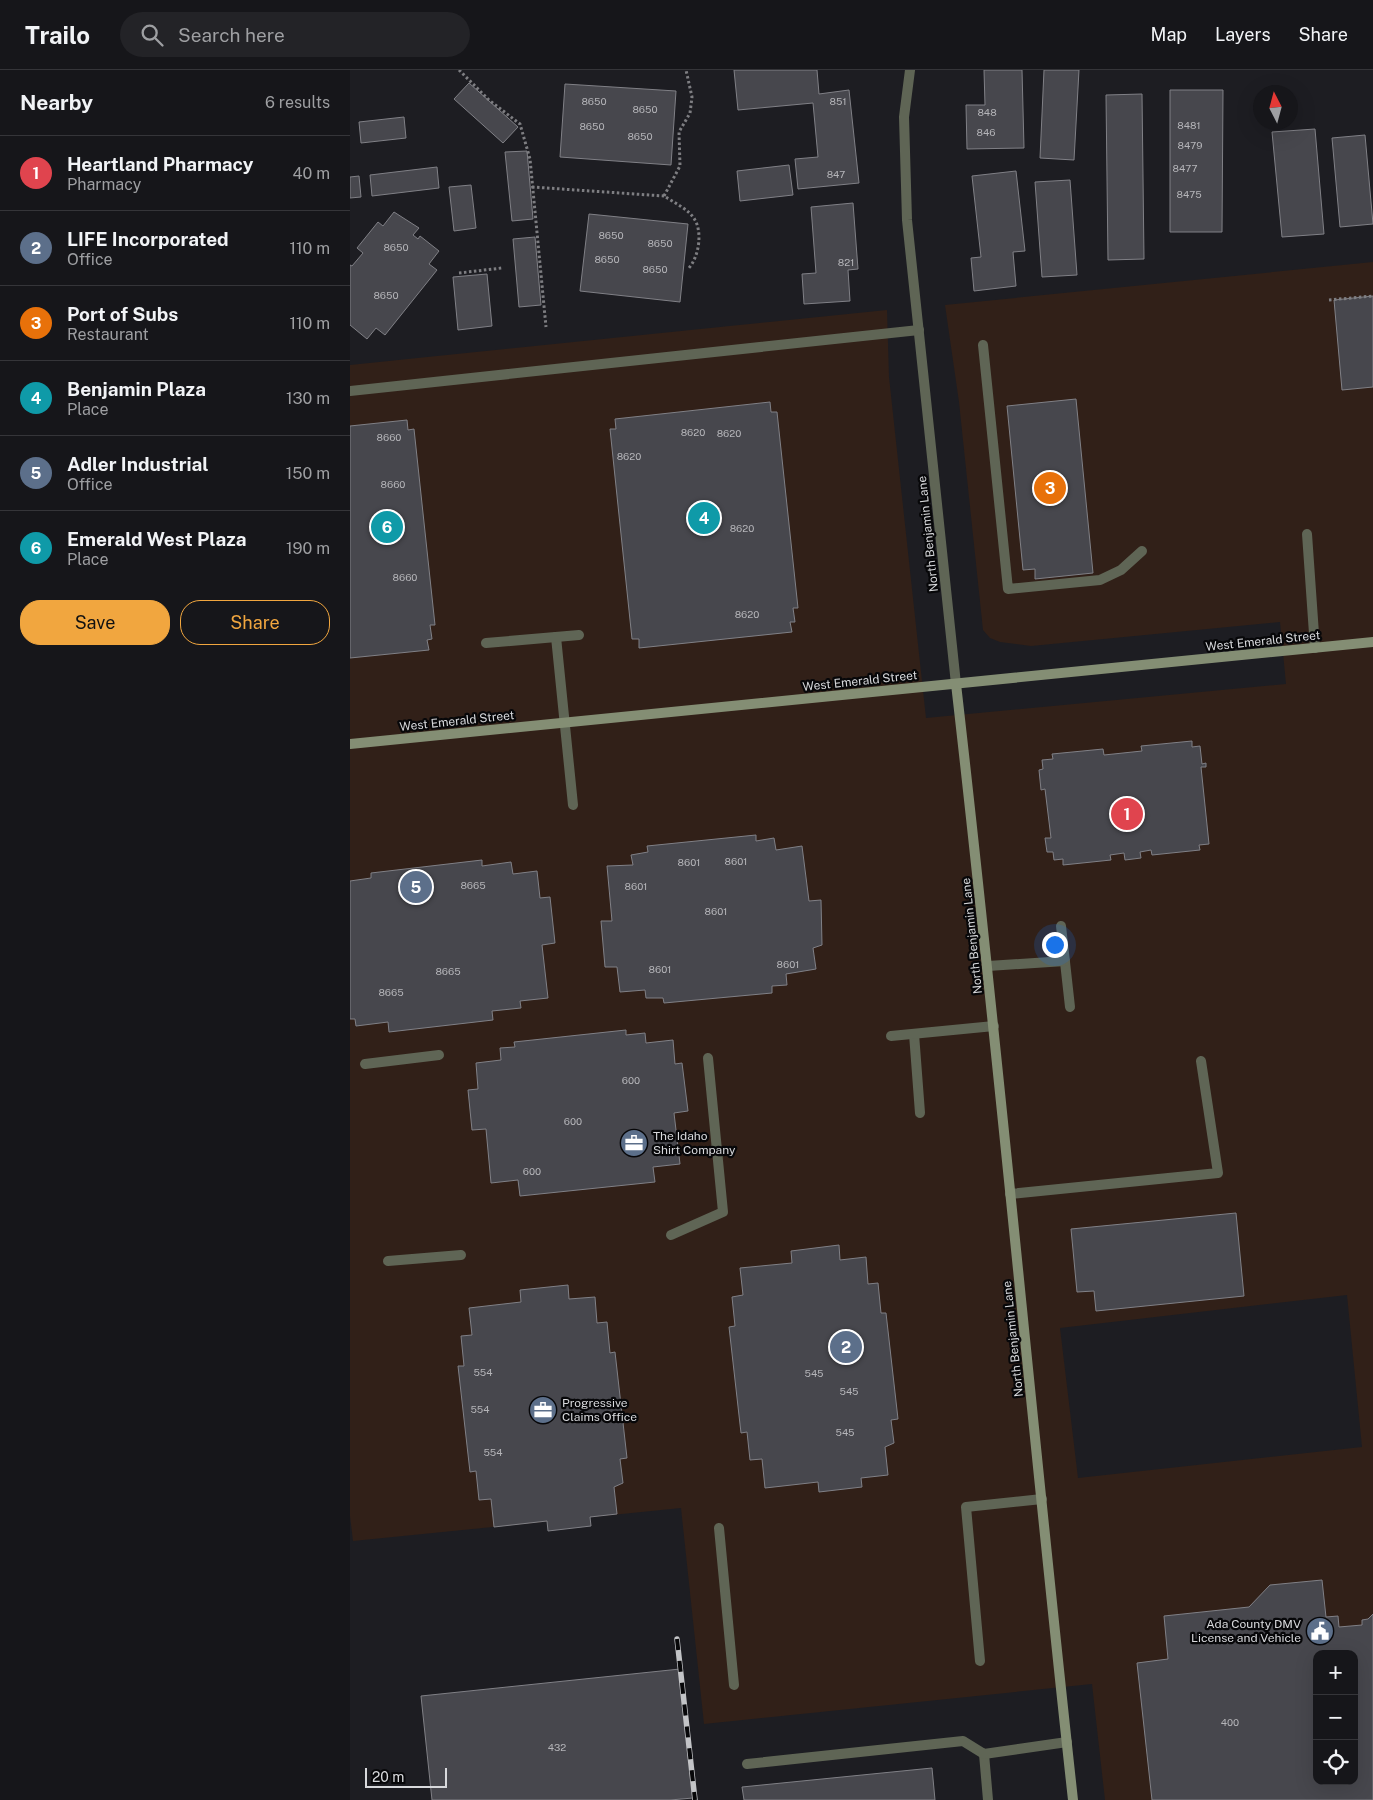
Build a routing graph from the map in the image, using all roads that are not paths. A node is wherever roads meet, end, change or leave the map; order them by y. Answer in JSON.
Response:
{"nodes":[{"id":1,"x":910,"y":70,"type":"edge"},
{"id":2,"x":920,"y":330,"type":"junction"},
{"id":3,"x":983,"y":345,"type":"dead end"},
{"id":4,"x":350,"y":391,"type":"edge"},
{"id":5,"x":1307,"y":534,"type":"dead end"},
{"id":6,"x":1142,"y":552,"type":"dead end"},
{"id":7,"x":579,"y":635,"type":"dead end"},
{"id":8,"x":556,"y":637,"type":"junction"},
{"id":9,"x":1373,"y":642,"type":"edge"},
{"id":10,"x":486,"y":643,"type":"dead end"},
{"id":11,"x":1315,"y":648,"type":"junction"},
{"id":12,"x":956,"y":684,"type":"junction"},
{"id":13,"x":565,"y":723,"type":"junction"},
{"id":14,"x":350,"y":744,"type":"edge"},
{"id":15,"x":573,"y":805,"type":"dead end"},
{"id":16,"x":1062,"y":926,"type":"dead end"},
{"id":17,"x":1065,"y":961,"type":"junction"},
{"id":18,"x":988,"y":966,"type":"junction"},
{"id":19,"x":1070,"y":1007,"type":"dead end"},
{"id":20,"x":994,"y":1026,"type":"junction"},
{"id":21,"x":914,"y":1034,"type":"junction"},
{"id":22,"x":892,"y":1036,"type":"dead end"},
{"id":23,"x":439,"y":1055,"type":"dead end"},
{"id":24,"x":708,"y":1058,"type":"dead end"},
{"id":25,"x":1201,"y":1061,"type":"dead end"},
{"id":26,"x":365,"y":1064,"type":"dead end"},
{"id":27,"x":920,"y":1114,"type":"dead end"},
{"id":28,"x":1010,"y":1194,"type":"junction"},
{"id":29,"x":671,"y":1235,"type":"dead end"},
{"id":30,"x":461,"y":1255,"type":"dead end"},
{"id":31,"x":388,"y":1261,"type":"dead end"},
{"id":32,"x":1042,"y":1499,"type":"junction"},
{"id":33,"x":719,"y":1528,"type":"dead end"},
{"id":34,"x":980,"y":1661,"type":"dead end"},
{"id":35,"x":734,"y":1685,"type":"dead end"},
{"id":36,"x":1066,"y":1742,"type":"junction"},
{"id":37,"x":984,"y":1754,"type":"junction"},
{"id":38,"x":747,"y":1764,"type":"dead end"},
{"id":39,"x":988,"y":1800,"type":"edge"},
{"id":40,"x":1073,"y":1800,"type":"edge"}],
"edges":[{"from":1,"to":2,"type":"street","name":"North Benjamin Lane"},
{"from":2,"to":4,"type":"street"},
{"from":2,"to":12,"type":"street","name":"North Benjamin Lane"},
{"from":3,"to":6,"type":"street"},
{"from":5,"to":11,"type":"street"},
{"from":7,"to":8,"type":"street"},
{"from":8,"to":10,"type":"street"},
{"from":8,"to":13,"type":"street"},
{"from":9,"to":11,"type":"street","name":"West Emerald Street"},
{"from":11,"to":12,"type":"street","name":"West Emerald Street"},
{"from":12,"to":13,"type":"street","name":"West Emerald Street"},
{"from":12,"to":18,"type":"street","name":"North Benjamin Lane"},
{"from":13,"to":14,"type":"street","name":"West Emerald Street"},
{"from":13,"to":15,"type":"street"},
{"from":16,"to":17,"type":"street"},
{"from":17,"to":18,"type":"street"},
{"from":17,"to":19,"type":"street"},
{"from":18,"to":20,"type":"street","name":"North Benjamin Lane"},
{"from":20,"to":21,"type":"street"},
{"from":20,"to":28,"type":"street","name":"North Benjamin Lane"},
{"from":21,"to":22,"type":"street"},
{"from":21,"to":27,"type":"street"},
{"from":23,"to":26,"type":"street"},
{"from":24,"to":29,"type":"street"},
{"from":25,"to":28,"type":"street"},
{"from":28,"to":32,"type":"street","name":"North Benjamin Lane"},
{"from":30,"to":31,"type":"street"},
{"from":32,"to":34,"type":"street"},
{"from":32,"to":36,"type":"street","name":"North Benjamin Lane"},
{"from":33,"to":35,"type":"street"},
{"from":36,"to":37,"type":"street"},
{"from":36,"to":40,"type":"street","name":"North Benjamin Lane"},
{"from":37,"to":38,"type":"street"},
{"from":37,"to":39,"type":"street"}]}
